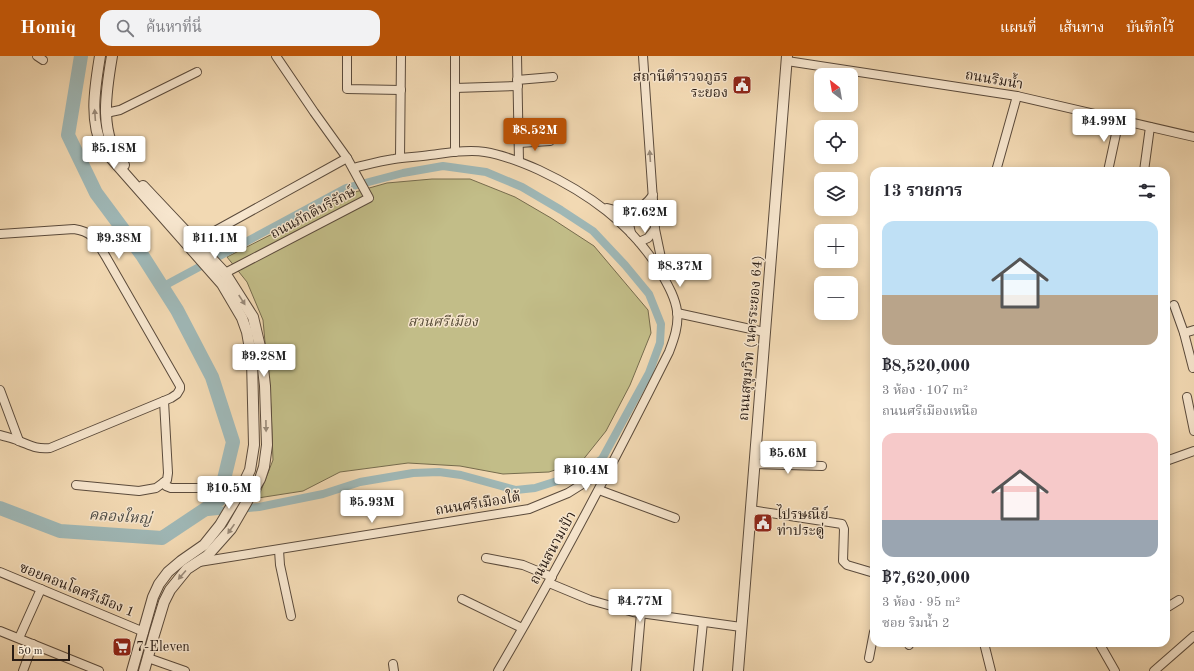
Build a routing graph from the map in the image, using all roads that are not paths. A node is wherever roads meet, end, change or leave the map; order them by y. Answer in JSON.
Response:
{"nodes":[{"id":1,"x":112,"y":56,"type":"edge"},
{"id":2,"x":276,"y":56,"type":"edge"},
{"id":3,"x":347,"y":56,"type":"edge"},
{"id":4,"x":402,"y":56,"type":"edge"},
{"id":5,"x":455,"y":56,"type":"edge"},
{"id":6,"x":517,"y":56,"type":"edge"},
{"id":7,"x":644,"y":56,"type":"edge"},
{"id":8,"x":787,"y":59,"type":"edge"},
{"id":9,"x":100,"y":61,"type":"edge"},
{"id":10,"x":110,"y":68,"type":"junction"},
{"id":11,"x":197,"y":72,"type":"dead end"},
{"id":12,"x":553,"y":78,"type":"dead end"},
{"id":13,"x":517,"y":83,"type":"junction"},
{"id":14,"x":455,"y":88,"type":"junction"},
{"id":15,"x":401,"y":90,"type":"junction"},
{"id":16,"x":1016,"y":96,"type":"junction"},
{"id":17,"x":106,"y":114,"type":"junction"},
{"id":18,"x":1120,"y":120,"type":"junction"},
{"id":19,"x":1150,"y":127,"type":"junction"},
{"id":20,"x":1194,"y":137,"type":"edge"},
{"id":21,"x":550,"y":141,"type":"dead end"},
{"id":22,"x":519,"y":143,"type":"junction"},
{"id":23,"x":455,"y":152,"type":"junction"},
{"id":24,"x":347,"y":158,"type":"junction"},
{"id":25,"x":400,"y":158,"type":"junction"},
{"id":26,"x":519,"y":161,"type":"junction"},
{"id":27,"x":997,"y":167,"type":"edge"},
{"id":28,"x":1109,"y":167,"type":"edge"},
{"id":29,"x":1145,"y":167,"type":"edge"},
{"id":30,"x":354,"y":171,"type":"junction"},
{"id":31,"x":652,"y":195,"type":"junction"},
{"id":32,"x":602,"y":206,"type":"junction"},
{"id":33,"x":634,"y":210,"type":"junction"},
{"id":34,"x":654,"y":213,"type":"junction"},
{"id":35,"x":655,"y":229,"type":"junction"},
{"id":36,"x":631,"y":233,"type":"junction"},
{"id":37,"x":0,"y":234,"type":"edge"},
{"id":38,"x":195,"y":242,"type":"junction"},
{"id":39,"x":639,"y":242,"type":"junction"},
{"id":40,"x":201,"y":254,"type":"junction"},
{"id":41,"x":221,"y":273,"type":"junction"},
{"id":42,"x":666,"y":281,"type":"junction"},
{"id":43,"x":1174,"y":305,"type":"dead end"},
{"id":44,"x":677,"y":313,"type":"junction"},
{"id":45,"x":1194,"y":330,"type":"edge"},
{"id":46,"x":765,"y":332,"type":"junction"},
{"id":47,"x":1184,"y":333,"type":"junction"},
{"id":48,"x":1193,"y":368,"type":"dead end"},
{"id":49,"x":0,"y":390,"type":"edge"},
{"id":50,"x":1187,"y":397,"type":"dead end"},
{"id":51,"x":164,"y":401,"type":"junction"},
{"id":52,"x":254,"y":408,"type":"junction"},
{"id":53,"x":266,"y":408,"type":"junction"},
{"id":54,"x":1194,"y":431,"type":"edge"},
{"id":55,"x":0,"y":435,"type":"edge"},
{"id":56,"x":19,"y":441,"type":"junction"},
{"id":57,"x":1194,"y":451,"type":"edge"},
{"id":58,"x":1170,"y":460,"type":"edge"},
{"id":59,"x":755,"y":464,"type":"junction"},
{"id":60,"x":612,"y":465,"type":"junction"},
{"id":61,"x":822,"y":466,"type":"dead end"},
{"id":62,"x":164,"y":482,"type":"junction"},
{"id":63,"x":76,"y":485,"type":"dead end"},
{"id":64,"x":200,"y":488,"type":"dead end"},
{"id":65,"x":599,"y":490,"type":"junction"},
{"id":66,"x":751,"y":510,"type":"junction"},
{"id":67,"x":675,"y":518,"type":"dead end"},
{"id":68,"x":279,"y":550,"type":"junction"},
{"id":69,"x":486,"y":558,"type":"dead end"},
{"id":70,"x":197,"y":562,"type":"junction"},
{"id":71,"x":0,"y":572,"type":"edge"},
{"id":72,"x":870,"y":572,"type":"edge"},
{"id":73,"x":550,"y":580,"type":"junction"},
{"id":74,"x":41,"y":590,"type":"junction"},
{"id":75,"x":462,"y":599,"type":"dead end"},
{"id":76,"x":1179,"y":600,"type":"dead end"},
{"id":77,"x":1170,"y":606,"type":"edge"},
{"id":78,"x":641,"y":613,"type":"junction"},
{"id":79,"x":291,"y":616,"type":"dead end"},
{"id":80,"x":703,"y":622,"type":"junction"},
{"id":81,"x":741,"y":626,"type":"junction"},
{"id":82,"x":522,"y":628,"type":"junction"},
{"id":83,"x":0,"y":631,"type":"edge"},
{"id":84,"x":144,"y":632,"type":"junction"},
{"id":85,"x":1194,"y":636,"type":"edge"},
{"id":86,"x":19,"y":638,"type":"junction"},
{"id":87,"x":33,"y":644,"type":"junction"},
{"id":88,"x":871,"y":647,"type":"edge"},
{"id":89,"x":985,"y":647,"type":"edge"},
{"id":90,"x":1104,"y":647,"type":"edge"},
{"id":91,"x":148,"y":658,"type":"junction"},
{"id":92,"x":869,"y":658,"type":"dead end"},
{"id":93,"x":82,"y":668,"type":"edge"},
{"id":94,"x":23,"y":671,"type":"edge"},
{"id":95,"x":99,"y":671,"type":"edge"},
{"id":96,"x":132,"y":671,"type":"edge"},
{"id":97,"x":144,"y":671,"type":"edge"},
{"id":98,"x":185,"y":671,"type":"edge"},
{"id":99,"x":498,"y":671,"type":"edge"},
{"id":100,"x":636,"y":671,"type":"edge"},
{"id":101,"x":698,"y":671,"type":"edge"},
{"id":102,"x":738,"y":671,"type":"edge"},
{"id":103,"x":991,"y":671,"type":"edge"},
{"id":104,"x":1115,"y":671,"type":"edge"},
{"id":105,"x":1154,"y":671,"type":"edge"}],
"edges":[{"from":1,"to":10,"type":"street"},
{"from":2,"to":24,"type":"street","name":"ถนนภักดีบริรักษ์"},
{"from":3,"to":15,"type":"street"},
{"from":4,"to":15,"type":"street"},
{"from":5,"to":14,"type":"street"},
{"from":6,"to":13,"type":"street"},
{"from":31,"to":7,"type":"street","one_way":true},
{"from":8,"to":16,"type":"street","name":"ถนนริมน้ำ"},
{"from":8,"to":46,"type":"street","name":"ถนนสุขุมวิท (นครระยอง 64)"},
{"from":9,"to":10,"type":"street"},
{"from":40,"to":9,"type":"street","one_way":true},
{"from":10,"to":17,"type":"street"},
{"from":11,"to":17,"type":"street"},
{"from":12,"to":13,"type":"street"},
{"from":13,"to":14,"type":"street"},
{"from":13,"to":22,"type":"street"},
{"from":14,"to":23,"type":"street"},
{"from":15,"to":25,"type":"street"},
{"from":16,"to":18,"type":"street","name":"ถนนริมน้ำ"},
{"from":16,"to":27,"type":"street"},
{"from":17,"to":38,"type":"street"},
{"from":18,"to":19,"type":"street","name":"ถนนริมน้ำ"},
{"from":18,"to":28,"type":"street"},
{"from":19,"to":20,"type":"street","name":"ถนนริมน้ำ"},
{"from":19,"to":29,"type":"street"},
{"from":21,"to":22,"type":"street"},
{"from":22,"to":26,"type":"street"},
{"from":23,"to":25,"type":"street"},
{"from":23,"to":26,"type":"street"},
{"from":24,"to":30,"type":"street","name":"ถนนภักดีบริรักษ์"},
{"from":24,"to":38,"type":"street"},
{"from":25,"to":30,"type":"street"},
{"from":26,"to":32,"type":"street"},
{"from":30,"to":41,"type":"street","name":"ถนนภักดีบริรักษ์"},
{"from":31,"to":33,"type":"street"},
{"from":31,"to":34,"type":"street"},
{"from":32,"to":33,"type":"street"},
{"from":32,"to":36,"type":"street"},
{"from":33,"to":34,"type":"street"},
{"from":33,"to":36,"type":"street"},
{"from":34,"to":35,"type":"street"},
{"from":35,"to":39,"type":"street"},
{"from":35,"to":42,"type":"street"},
{"from":36,"to":39,"type":"street"},
{"from":37,"to":51,"type":"street"},
{"from":38,"to":40,"type":"street"},
{"from":39,"to":42,"type":"street"},
{"from":40,"to":41,"type":"street"},
{"from":41,"to":52,"type":"street"},
{"from":41,"to":53,"type":"street","one_way":true},
{"from":42,"to":44,"type":"street","name":"ถนนสนามเป้า"},
{"from":43,"to":47,"type":"street"},
{"from":44,"to":46,"type":"street"},
{"from":44,"to":60,"type":"street","name":"ถนนสนามเป้า"},
{"from":45,"to":47,"type":"street"},
{"from":46,"to":59,"type":"street","name":"ถนนสุขุมวิท (นครระยอง 64)"},
{"from":47,"to":48,"type":"street"},
{"from":49,"to":56,"type":"street"},
{"from":50,"to":54,"type":"street"},
{"from":51,"to":56,"type":"street"},
{"from":51,"to":62,"type":"street"},
{"from":52,"to":53,"type":"street"},
{"from":52,"to":84,"type":"street"},
{"from":53,"to":70,"type":"street","one_way":true},
{"from":55,"to":56,"type":"street"},
{"from":57,"to":58,"type":"street"},
{"from":59,"to":61,"type":"street"},
{"from":59,"to":66,"type":"street","name":"ถนนสุขุมวิท (นครระยอง 64)"},
{"from":60,"to":65,"type":"street","name":"ถนนสนามเป้า"},
{"from":60,"to":68,"type":"street","name":"ถนนศรีเมืองใต้"},
{"from":62,"to":63,"type":"street"},
{"from":62,"to":64,"type":"street"},
{"from":65,"to":67,"type":"street"},
{"from":65,"to":73,"type":"street","name":"ถนนสนามเป้า"},
{"from":66,"to":72,"type":"street"},
{"from":66,"to":81,"type":"street","name":"ถนนสุขุมวิท (นครระยอง 64)"},
{"from":68,"to":70,"type":"street","name":"ถนนศรีเมืองใต้"},
{"from":68,"to":79,"type":"street"},
{"from":69,"to":73,"type":"street"},
{"from":70,"to":91,"type":"street","one_way":true},
{"from":71,"to":74,"type":"street","name":"ซอยคอนโดศรีเมือง 1"},
{"from":73,"to":78,"type":"street"},
{"from":73,"to":82,"type":"street","name":"ถนนสนามเป้า"},
{"from":74,"to":84,"type":"street","name":"ซอยคอนโดศรีเมือง 1"},
{"from":74,"to":86,"type":"street"},
{"from":75,"to":82,"type":"street"},
{"from":76,"to":77,"type":"street"},
{"from":78,"to":80,"type":"street"},
{"from":78,"to":100,"type":"street"},
{"from":80,"to":81,"type":"street"},
{"from":80,"to":101,"type":"street"},
{"from":81,"to":102,"type":"street","name":"ถนนสุขุมวิท (นครระยอง 64)"},
{"from":82,"to":99,"type":"street","name":"ถนนสนามเป้า"},
{"from":83,"to":86,"type":"street"},
{"from":84,"to":96,"type":"street"},
{"from":85,"to":105,"type":"street"},
{"from":86,"to":87,"type":"street"},
{"from":87,"to":93,"type":"street"},
{"from":87,"to":94,"type":"street"},
{"from":88,"to":92,"type":"street"},
{"from":89,"to":103,"type":"street"},
{"from":90,"to":104,"type":"street"},
{"from":91,"to":97,"type":"street"},
{"from":91,"to":98,"type":"street"},
{"from":93,"to":95,"type":"street"}]}
